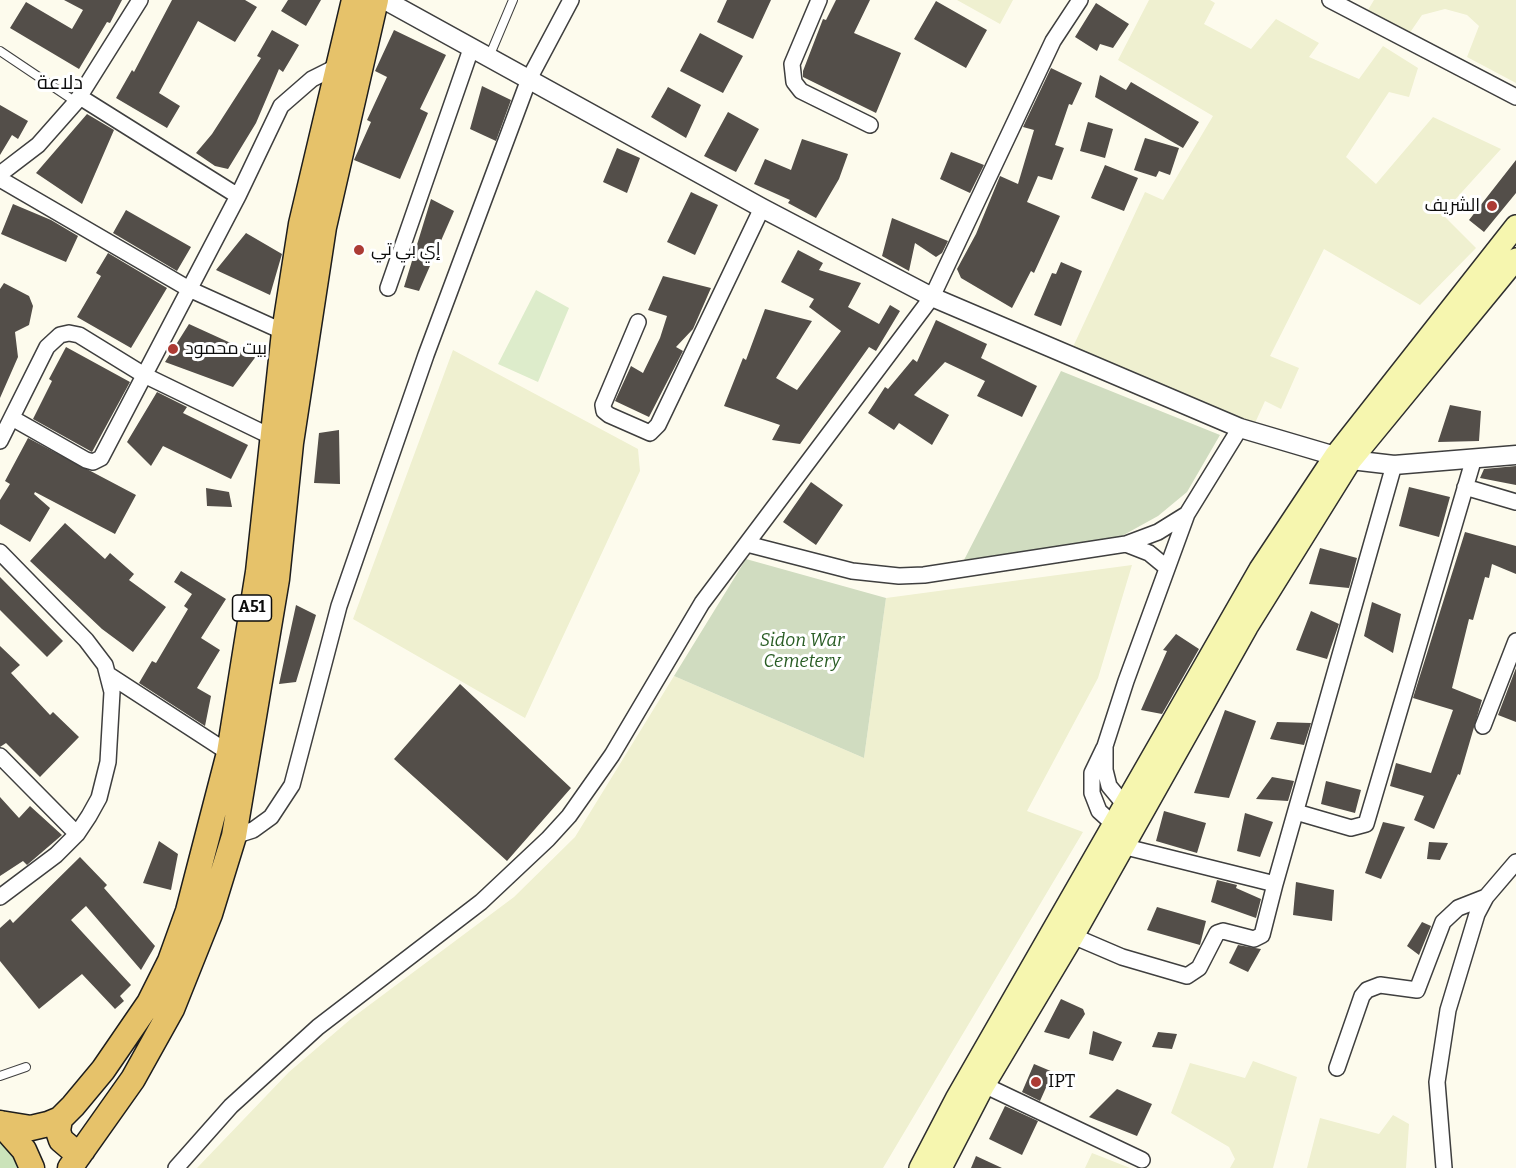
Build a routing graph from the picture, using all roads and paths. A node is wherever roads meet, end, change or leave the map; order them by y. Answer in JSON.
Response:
{"nodes":[{"id":1,"x":140,"y":0,"type":"edge"},
{"id":2,"x":354,"y":0,"type":"edge"},
{"id":3,"x":376,"y":0,"type":"edge"},
{"id":4,"x":385,"y":0,"type":"edge"},
{"id":5,"x":513,"y":0,"type":"edge"},
{"id":6,"x":571,"y":0,"type":"edge"},
{"id":7,"x":819,"y":0,"type":"edge"},
{"id":8,"x":1080,"y":0,"type":"edge"},
{"id":9,"x":1330,"y":0,"type":"edge"},
{"id":10,"x":471,"y":49,"type":"junction"},
{"id":11,"x":0,"y":51,"type":"edge"},
{"id":12,"x":489,"y":57,"type":"junction"},
{"id":13,"x":338,"y":66,"type":"junction"},
{"id":14,"x":529,"y":79,"type":"junction"},
{"id":15,"x":1516,"y":97,"type":"edge"},
{"id":16,"x":78,"y":100,"type":"junction"},
{"id":17,"x":870,"y":125,"type":"dead end"},
{"id":18,"x":0,"y":174,"type":"edge"},
{"id":19,"x":0,"y":179,"type":"edge"},
{"id":20,"x":238,"y":196,"type":"junction"},
{"id":21,"x":762,"y":208,"type":"junction"},
{"id":22,"x":1513,"y":236,"type":"edge"},
{"id":23,"x":1516,"y":259,"type":"edge"},
{"id":24,"x":388,"y":288,"type":"dead end"},
{"id":25,"x":189,"y":289,"type":"junction"},
{"id":26,"x":932,"y":297,"type":"junction"},
{"id":27,"x":638,"y":322,"type":"dead end"},
{"id":28,"x":284,"y":332,"type":"junction"},
{"id":29,"x":144,"y":375,"type":"junction"},
{"id":30,"x":12,"y":418,"type":"junction"},
{"id":31,"x":1240,"y":428,"type":"junction"},
{"id":32,"x":272,"y":437,"type":"junction"},
{"id":33,"x":0,"y":441,"type":"edge"},
{"id":34,"x":1516,"y":455,"type":"edge"},
{"id":35,"x":1343,"y":458,"type":"junction"},
{"id":36,"x":1474,"y":458,"type":"junction"},
{"id":37,"x":1394,"y":465,"type":"junction"},
{"id":38,"x":1466,"y":487,"type":"junction"},
{"id":39,"x":1516,"y":502,"type":"edge"},
{"id":40,"x":1186,"y":514,"type":"junction"},
{"id":41,"x":747,"y":544,"type":"junction"},
{"id":42,"x":1126,"y":544,"type":"junction"},
{"id":43,"x":0,"y":552,"type":"edge"},
{"id":44,"x":1166,"y":567,"type":"junction"},
{"id":45,"x":1516,"y":641,"type":"edge"},
{"id":46,"x":109,"y":675,"type":"junction"},
{"id":47,"x":1483,"y":726,"type":"dead end"},
{"id":48,"x":1106,"y":746,"type":"junction"},
{"id":49,"x":229,"y":753,"type":"junction"},
{"id":50,"x":0,"y":756,"type":"edge"},
{"id":51,"x":1134,"y":806,"type":"junction"},
{"id":52,"x":1296,"y":812,"type":"junction"},
{"id":53,"x":77,"y":834,"type":"junction"},
{"id":54,"x":1121,"y":835,"type":"junction"},
{"id":55,"x":234,"y":836,"type":"junction"},
{"id":56,"x":1516,"y":861,"type":"edge"},
{"id":57,"x":1275,"y":884,"type":"junction"},
{"id":58,"x":0,"y":897,"type":"edge"},
{"id":59,"x":1486,"y":897,"type":"junction"},
{"id":60,"x":1073,"y":936,"type":"junction"},
{"id":61,"x":26,"y":1067,"type":"dead end"},
{"id":62,"x":1337,"y":1068,"type":"dead end"},
{"id":63,"x":0,"y":1076,"type":"edge"},
{"id":64,"x":984,"y":1086,"type":"junction"},
{"id":65,"x":962,"y":1108,"type":"junction"},
{"id":66,"x":60,"y":1119,"type":"junction"},
{"id":67,"x":4,"y":1131,"type":"edge"},
{"id":68,"x":76,"y":1159,"type":"edge"},
{"id":69,"x":1142,"y":1160,"type":"dead end"},
{"id":70,"x":32,"y":1168,"type":"edge"},
{"id":71,"x":177,"y":1168,"type":"edge"},
{"id":72,"x":920,"y":1168,"type":"edge"},
{"id":73,"x":940,"y":1168,"type":"edge"},
{"id":74,"x":1444,"y":1168,"type":"edge"}],
"edges":[{"from":1,"to":16,"type":"street"},
{"from":2,"to":13,"type":"highway","number":"A51"},
{"from":3,"to":55,"type":"highway","number":"A51"},
{"from":4,"to":10,"type":"street"},
{"from":5,"to":12,"type":"lane"},
{"from":6,"to":14,"type":"street"},
{"from":7,"to":17,"type":"street"},
{"from":8,"to":26,"type":"street"},
{"from":9,"to":15,"type":"street"},
{"from":10,"to":12,"type":"street"},
{"from":10,"to":24,"type":"street"},
{"from":11,"to":16,"type":"lane"},
{"from":12,"to":14,"type":"street"},
{"from":13,"to":20,"type":"street"},
{"from":13,"to":28,"type":"highway","number":"A51"},
{"from":14,"to":21,"type":"street"},
{"from":14,"to":55,"type":"street"},
{"from":16,"to":18,"type":"street"},
{"from":16,"to":20,"type":"street"},
{"from":19,"to":25,"type":"street"},
{"from":20,"to":25,"type":"street"},
{"from":21,"to":26,"type":"street"},
{"from":21,"to":27,"type":"street"},
{"from":22,"to":35,"type":"main road"},
{"from":23,"to":35,"type":"main road"},
{"from":25,"to":28,"type":"street"},
{"from":25,"to":29,"type":"street"},
{"from":26,"to":31,"type":"street"},
{"from":26,"to":41,"type":"street"},
{"from":28,"to":32,"type":"highway","number":"A51"},
{"from":29,"to":30,"type":"street"},
{"from":29,"to":30,"type":"street"},
{"from":29,"to":32,"type":"street"},
{"from":30,"to":33,"type":"street"},
{"from":31,"to":35,"type":"street"},
{"from":31,"to":40,"type":"street"},
{"from":32,"to":49,"type":"highway","number":"A51"},
{"from":34,"to":36,"type":"street"},
{"from":35,"to":37,"type":"street"},
{"from":35,"to":51,"type":"main road"},
{"from":36,"to":37,"type":"street"},
{"from":36,"to":38,"type":"street"},
{"from":37,"to":52,"type":"street"},
{"from":38,"to":39,"type":"street"},
{"from":38,"to":52,"type":"street"},
{"from":40,"to":42,"type":"street"},
{"from":40,"to":44,"type":"street"},
{"from":41,"to":42,"type":"street"},
{"from":41,"to":71,"type":"street"},
{"from":42,"to":44,"type":"street"},
{"from":43,"to":46,"type":"street"},
{"from":44,"to":48,"type":"street"},
{"from":45,"to":47,"type":"street"},
{"from":46,"to":49,"type":"street"},
{"from":46,"to":53,"type":"street"},
{"from":48,"to":51,"type":"street"},
{"from":48,"to":54,"type":"street"},
{"from":49,"to":66,"type":"highway","number":"A51"},
{"from":50,"to":53,"type":"street"},
{"from":51,"to":54,"type":"main road"},
{"from":52,"to":57,"type":"street"},
{"from":53,"to":58,"type":"street"},
{"from":54,"to":57,"type":"street"},
{"from":54,"to":60,"type":"main road"},
{"from":54,"to":65,"type":"main road"},
{"from":55,"to":68,"type":"highway","number":"A51"},
{"from":56,"to":59,"type":"street"},
{"from":57,"to":60,"type":"street"},
{"from":59,"to":62,"type":"street"},
{"from":59,"to":74,"type":"street"},
{"from":60,"to":64,"type":"main road"},
{"from":61,"to":63,"type":"lane"},
{"from":64,"to":65,"type":"main road"},
{"from":64,"to":69,"type":"street"},
{"from":65,"to":72,"type":"main road"},
{"from":65,"to":73,"type":"main road"},
{"from":66,"to":67,"type":"highway"},
{"from":66,"to":68,"type":"highway"},
{"from":67,"to":70,"type":"highway"}]}
